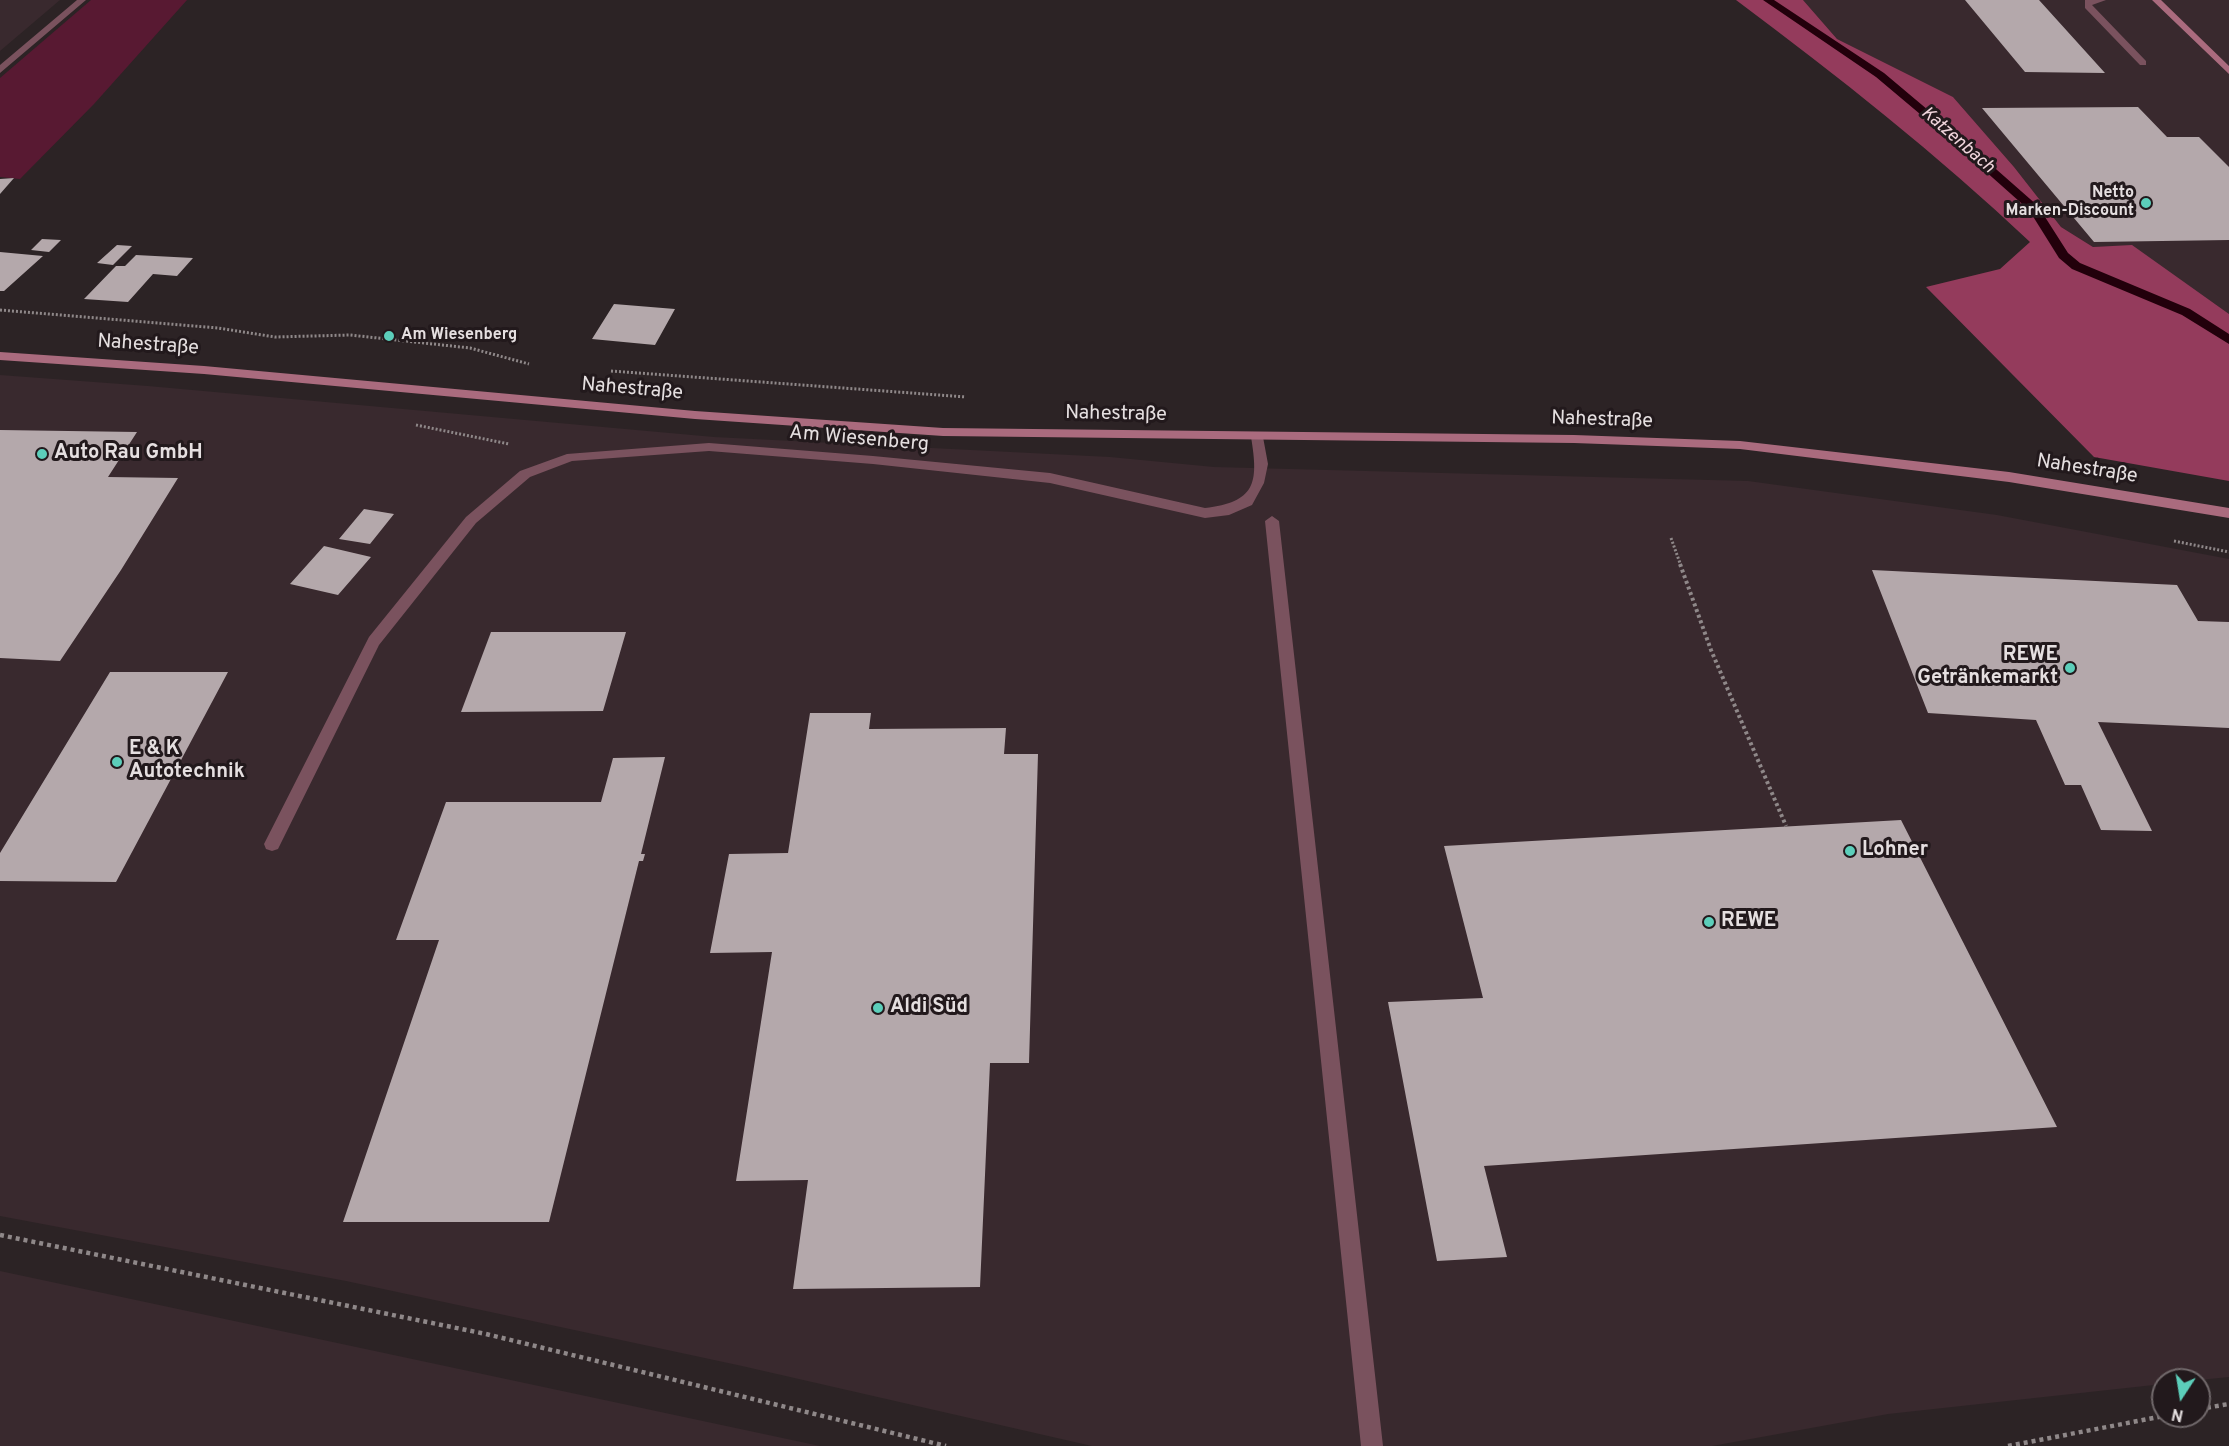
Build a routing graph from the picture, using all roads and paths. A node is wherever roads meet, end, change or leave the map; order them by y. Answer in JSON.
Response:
{"nodes":[{"id":1,"x":82,"y":0,"type":"edge"},
{"id":2,"x":2102,"y":0,"type":"edge"},
{"id":3,"x":2156,"y":0,"type":"edge"},
{"id":4,"x":2143,"y":63,"type":"dead end"},
{"id":5,"x":0,"y":69,"type":"edge"},
{"id":6,"x":2229,"y":71,"type":"edge"},
{"id":7,"x":0,"y":310,"type":"edge"},
{"id":8,"x":0,"y":356,"type":"edge"},
{"id":9,"x":536,"y":365,"type":"dead end"},
{"id":10,"x":603,"y":371,"type":"dead end"},
{"id":11,"x":975,"y":397,"type":"dead end"},
{"id":12,"x":1257,"y":437,"type":"junction"},
{"id":13,"x":2229,"y":513,"type":"edge"},
{"id":14,"x":1272,"y":521,"type":"dead end"},
{"id":15,"x":1671,"y":538,"type":"dead end"},
{"id":16,"x":2172,"y":541,"type":"dead end"},
{"id":17,"x":2229,"y":552,"type":"edge"},
{"id":18,"x":1786,"y":826,"type":"dead end"},
{"id":19,"x":272,"y":844,"type":"dead end"},
{"id":20,"x":0,"y":1234,"type":"edge"},
{"id":21,"x":2229,"y":1404,"type":"edge"},
{"id":22,"x":2211,"y":1407,"type":"edge"},
{"id":23,"x":2151,"y":1418,"type":"edge"},
{"id":24,"x":946,"y":1446,"type":"edge"},
{"id":25,"x":1372,"y":1446,"type":"edge"},
{"id":26,"x":2008,"y":1446,"type":"edge"}],
"edges":[{"from":1,"to":5,"type":"street"},
{"from":2,"to":4,"type":"street"},
{"from":3,"to":6,"type":"main road"},
{"from":7,"to":9,"type":"path"},
{"from":8,"to":12,"type":"main road","name":"Nahestraße"},
{"from":10,"to":11,"type":"path"},
{"from":12,"to":13,"type":"main road","name":"Nahestraße"},
{"from":12,"to":19,"type":"street","name":"Am Wiesenberg"},
{"from":14,"to":25,"type":"street"},
{"from":15,"to":18,"type":"path"},
{"from":16,"to":17,"type":"path"},
{"from":20,"to":24,"type":"path"},
{"from":21,"to":22,"type":"path"},
{"from":23,"to":26,"type":"path"}]}
